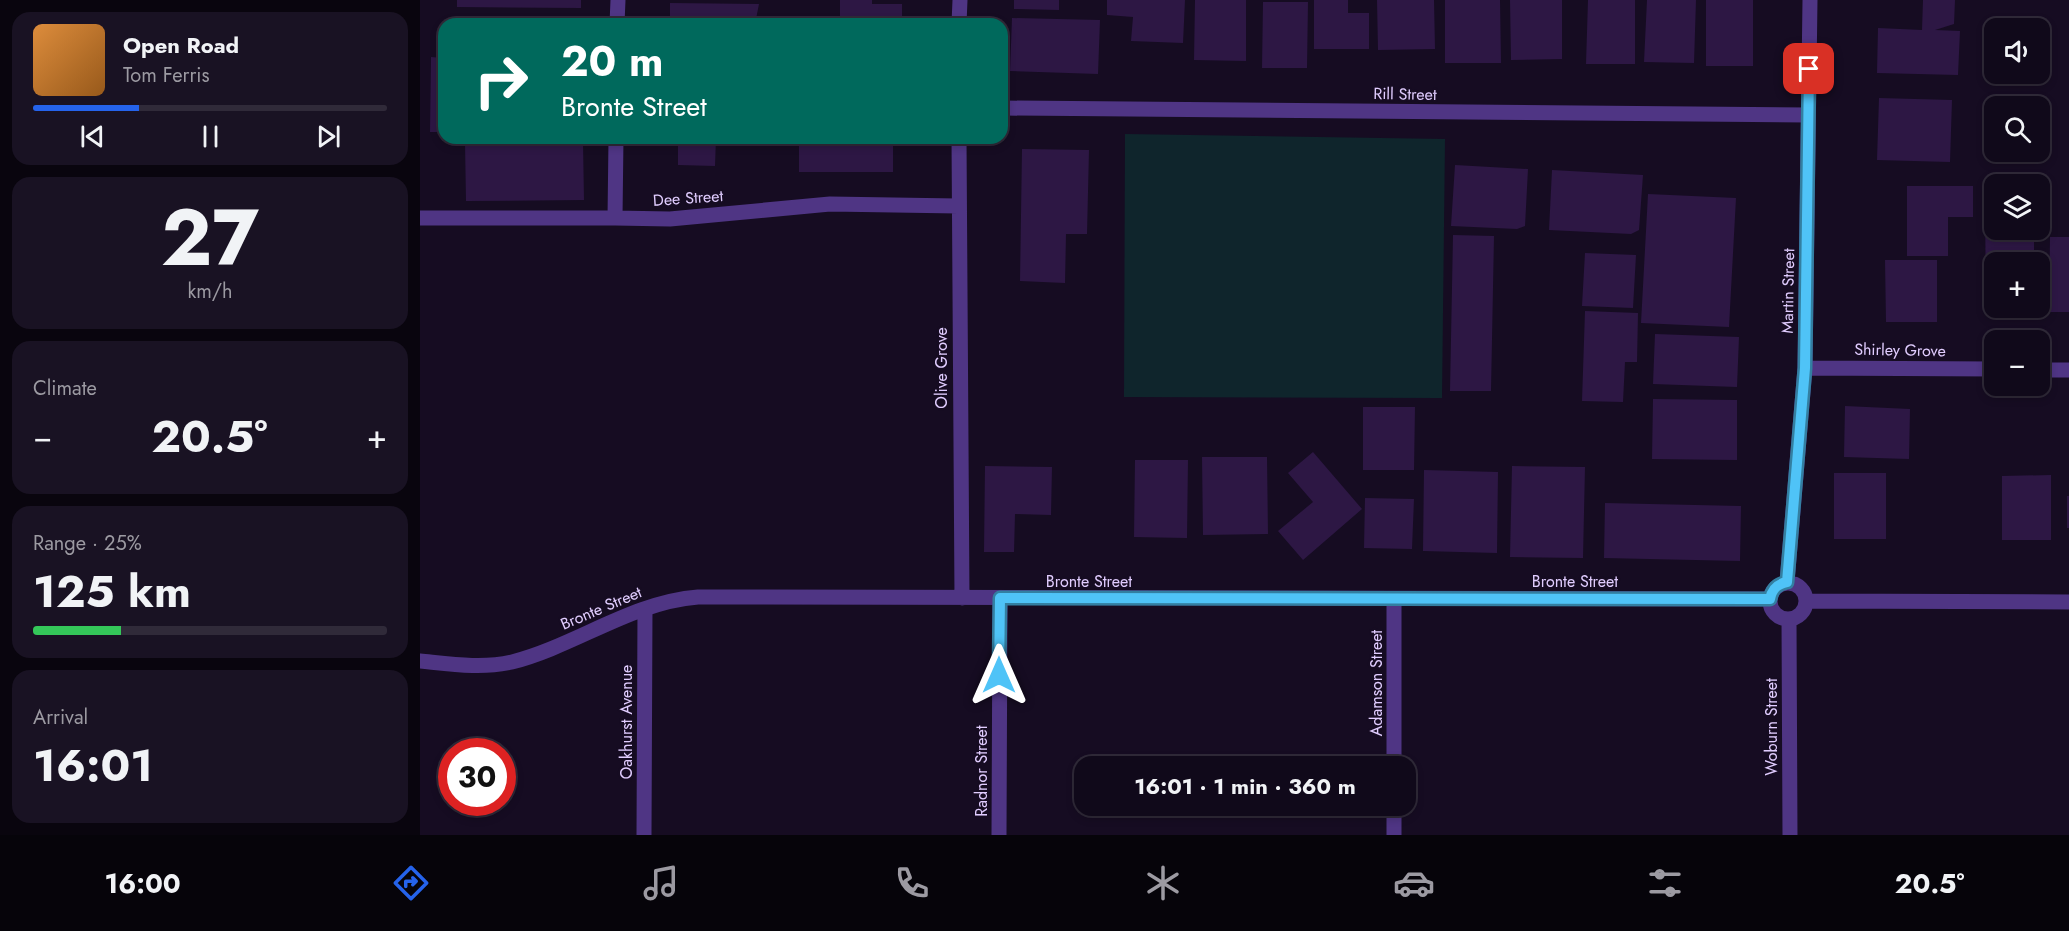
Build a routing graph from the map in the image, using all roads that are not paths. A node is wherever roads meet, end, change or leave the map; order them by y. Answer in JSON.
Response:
{"nodes":[{"id":1,"x":618,"y":0,"type":"edge"},
{"id":2,"x":960,"y":0,"type":"edge"},
{"id":3,"x":1810,"y":0,"type":"edge"},
{"id":4,"x":617,"y":18,"type":"edge"},
{"id":5,"x":959,"y":18,"type":"edge"},
{"id":6,"x":1008,"y":108,"type":"edge"},
{"id":7,"x":1808,"y":115,"type":"junction"},
{"id":8,"x":616,"y":144,"type":"edge"},
{"id":9,"x":959,"y":144,"type":"edge"},
{"id":10,"x":958,"y":206,"type":"junction"},
{"id":11,"x":420,"y":218,"type":"edge"},
{"id":12,"x":615,"y":218,"type":"junction"},
{"id":13,"x":1805,"y":368,"type":"junction"},
{"id":14,"x":1984,"y":369,"type":"edge"},
{"id":15,"x":2050,"y":370,"type":"edge"},
{"id":16,"x":2069,"y":370,"type":"edge"},
{"id":17,"x":1787,"y":582,"type":"junction"},
{"id":18,"x":962,"y":598,"type":"junction"},
{"id":19,"x":1000,"y":598,"type":"junction"},
{"id":20,"x":1394,"y":599,"type":"junction"},
{"id":21,"x":1770,"y":599,"type":"junction"},
{"id":22,"x":1807,"y":601,"type":"junction"},
{"id":23,"x":2069,"y":602,"type":"edge"},
{"id":24,"x":645,"y":609,"type":"junction"},
{"id":25,"x":1789,"y":619,"type":"junction"},
{"id":26,"x":420,"y":661,"type":"edge"},
{"id":27,"x":1394,"y":756,"type":"edge"},
{"id":28,"x":1394,"y":816,"type":"edge"},
{"id":29,"x":644,"y":835,"type":"edge"},
{"id":30,"x":999,"y":835,"type":"edge"},
{"id":31,"x":1394,"y":835,"type":"edge"},
{"id":32,"x":1790,"y":835,"type":"edge"}],
"edges":[{"from":1,"to":4,"type":"street"},
{"from":2,"to":5,"type":"street"},
{"from":3,"to":7,"type":"street","name":"Martin Street"},
{"from":6,"to":7,"type":"street","name":"Rill Street"},
{"from":7,"to":13,"type":"street","name":"Martin Street"},
{"from":8,"to":12,"type":"street"},
{"from":9,"to":10,"type":"street","name":"Olive Grove"},
{"from":10,"to":12,"type":"street","name":"Dee Street"},
{"from":10,"to":18,"type":"street","name":"Olive Grove"},
{"from":11,"to":12,"type":"street","name":"Dee Street"},
{"from":13,"to":14,"type":"street","name":"Shirley Grove"},
{"from":13,"to":17,"type":"street","name":"Martin Street"},
{"from":15,"to":16,"type":"street"},
{"from":17,"to":21,"type":"street"},
{"from":17,"to":22,"type":"street"},
{"from":18,"to":19,"type":"street","name":"Bronte Street"},
{"from":18,"to":24,"type":"street","name":"Bronte Street"},
{"from":19,"to":20,"type":"street","name":"Bronte Street"},
{"from":19,"to":30,"type":"street","name":"Radnor Street"},
{"from":20,"to":21,"type":"street","name":"Bronte Street"},
{"from":20,"to":27,"type":"street","name":"Adamson Street"},
{"from":21,"to":25,"type":"street"},
{"from":22,"to":23,"type":"street"},
{"from":22,"to":25,"type":"street"},
{"from":24,"to":26,"type":"street","name":"Bronte Street"},
{"from":24,"to":29,"type":"street","name":"Oakhurst Avenue"},
{"from":25,"to":32,"type":"street","name":"Woburn Street"},
{"from":28,"to":31,"type":"street"}]}
